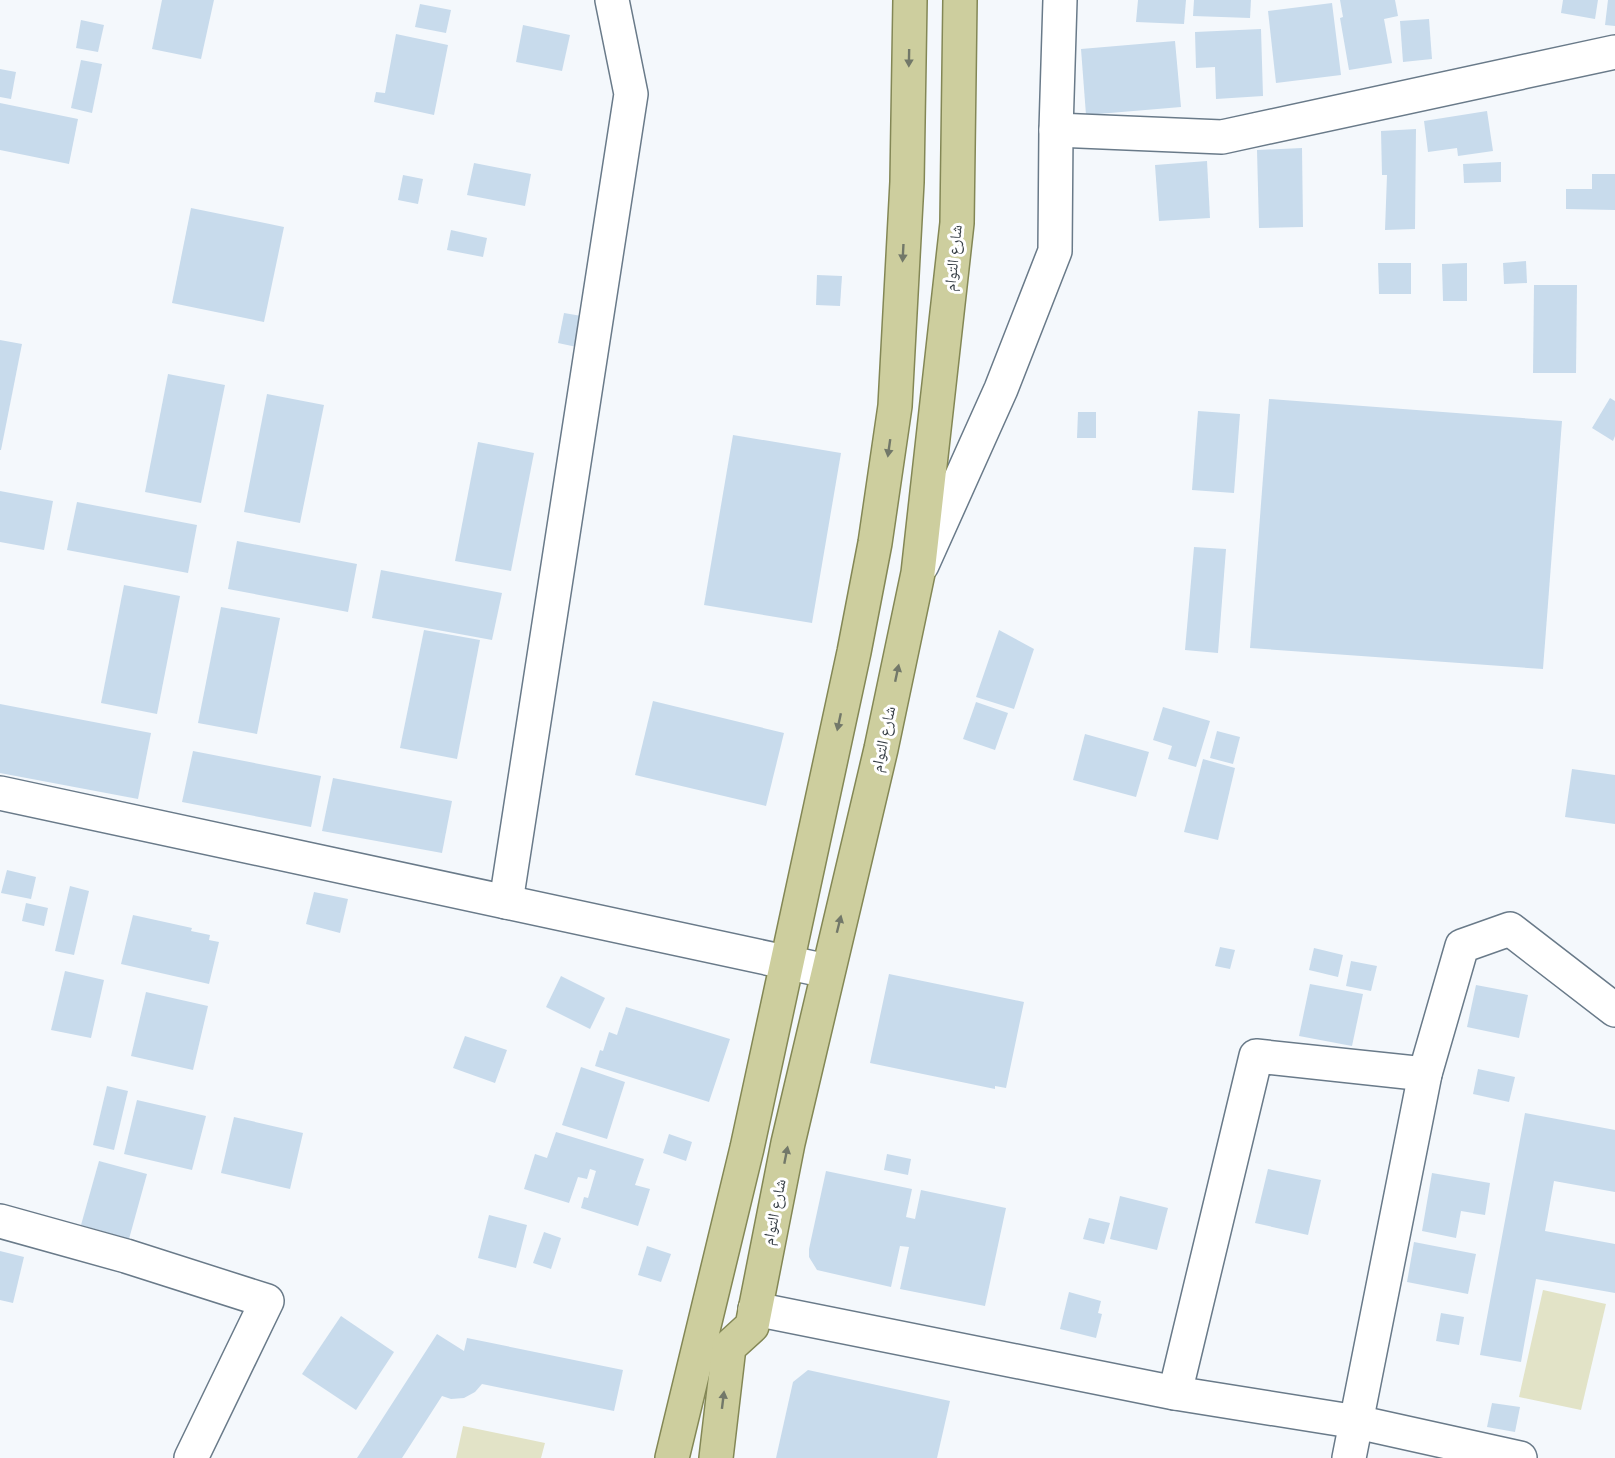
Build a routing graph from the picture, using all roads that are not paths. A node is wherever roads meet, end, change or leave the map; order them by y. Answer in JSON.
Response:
{"nodes":[{"id":1,"x":612,"y":0,"type":"edge"},
{"id":2,"x":910,"y":0,"type":"edge"},
{"id":3,"x":960,"y":0,"type":"edge"},
{"id":4,"x":1060,"y":0,"type":"edge"},
{"id":5,"x":1615,"y":52,"type":"edge"},
{"id":6,"x":1056,"y":130,"type":"junction"},
{"id":7,"x":918,"y":573,"type":"junction"},
{"id":8,"x":0,"y":793,"type":"edge"},
{"id":9,"x":506,"y":902,"type":"junction"},
{"id":10,"x":786,"y":962,"type":"junction"},
{"id":11,"x":827,"y":971,"type":"junction"},
{"id":12,"x":1615,"y":1010,"type":"edge"},
{"id":13,"x":1425,"y":1074,"type":"junction"},
{"id":14,"x":0,"y":1221,"type":"edge"},
{"id":15,"x":755,"y":1310,"type":"junction"},
{"id":16,"x":1174,"y":1393,"type":"junction"},
{"id":17,"x":1357,"y":1422,"type":"junction"},
{"id":18,"x":191,"y":1458,"type":"edge"},
{"id":19,"x":672,"y":1458,"type":"edge"},
{"id":20,"x":716,"y":1458,"type":"edge"},
{"id":21,"x":1349,"y":1458,"type":"edge"},
{"id":22,"x":1520,"y":1458,"type":"edge"}],
"edges":[{"from":1,"to":9,"type":"street"},
{"from":2,"to":10,"type":"main road","one_way":true},
{"from":3,"to":7,"type":"main road","name":"شارع التوام"},
{"from":4,"to":6,"type":"street"},
{"from":5,"to":6,"type":"street"},
{"from":6,"to":7,"type":"street"},
{"from":11,"to":7,"type":"main road","name":"شارع التوام","one_way":true},
{"from":8,"to":9,"type":"street"},
{"from":9,"to":10,"type":"street"},
{"from":10,"to":11,"type":"street"},
{"from":10,"to":19,"type":"main road"},
{"from":15,"to":11,"type":"main road","name":"شارع التوام","one_way":true},
{"from":12,"to":13,"type":"street"},
{"from":13,"to":16,"type":"street"},
{"from":13,"to":17,"type":"street"},
{"from":14,"to":18,"type":"street"},
{"from":15,"to":16,"type":"street"},
{"from":20,"to":15,"type":"main road","name":"شارع التوام","one_way":true},
{"from":16,"to":17,"type":"street"},
{"from":17,"to":21,"type":"street"},
{"from":17,"to":22,"type":"street"}]}
